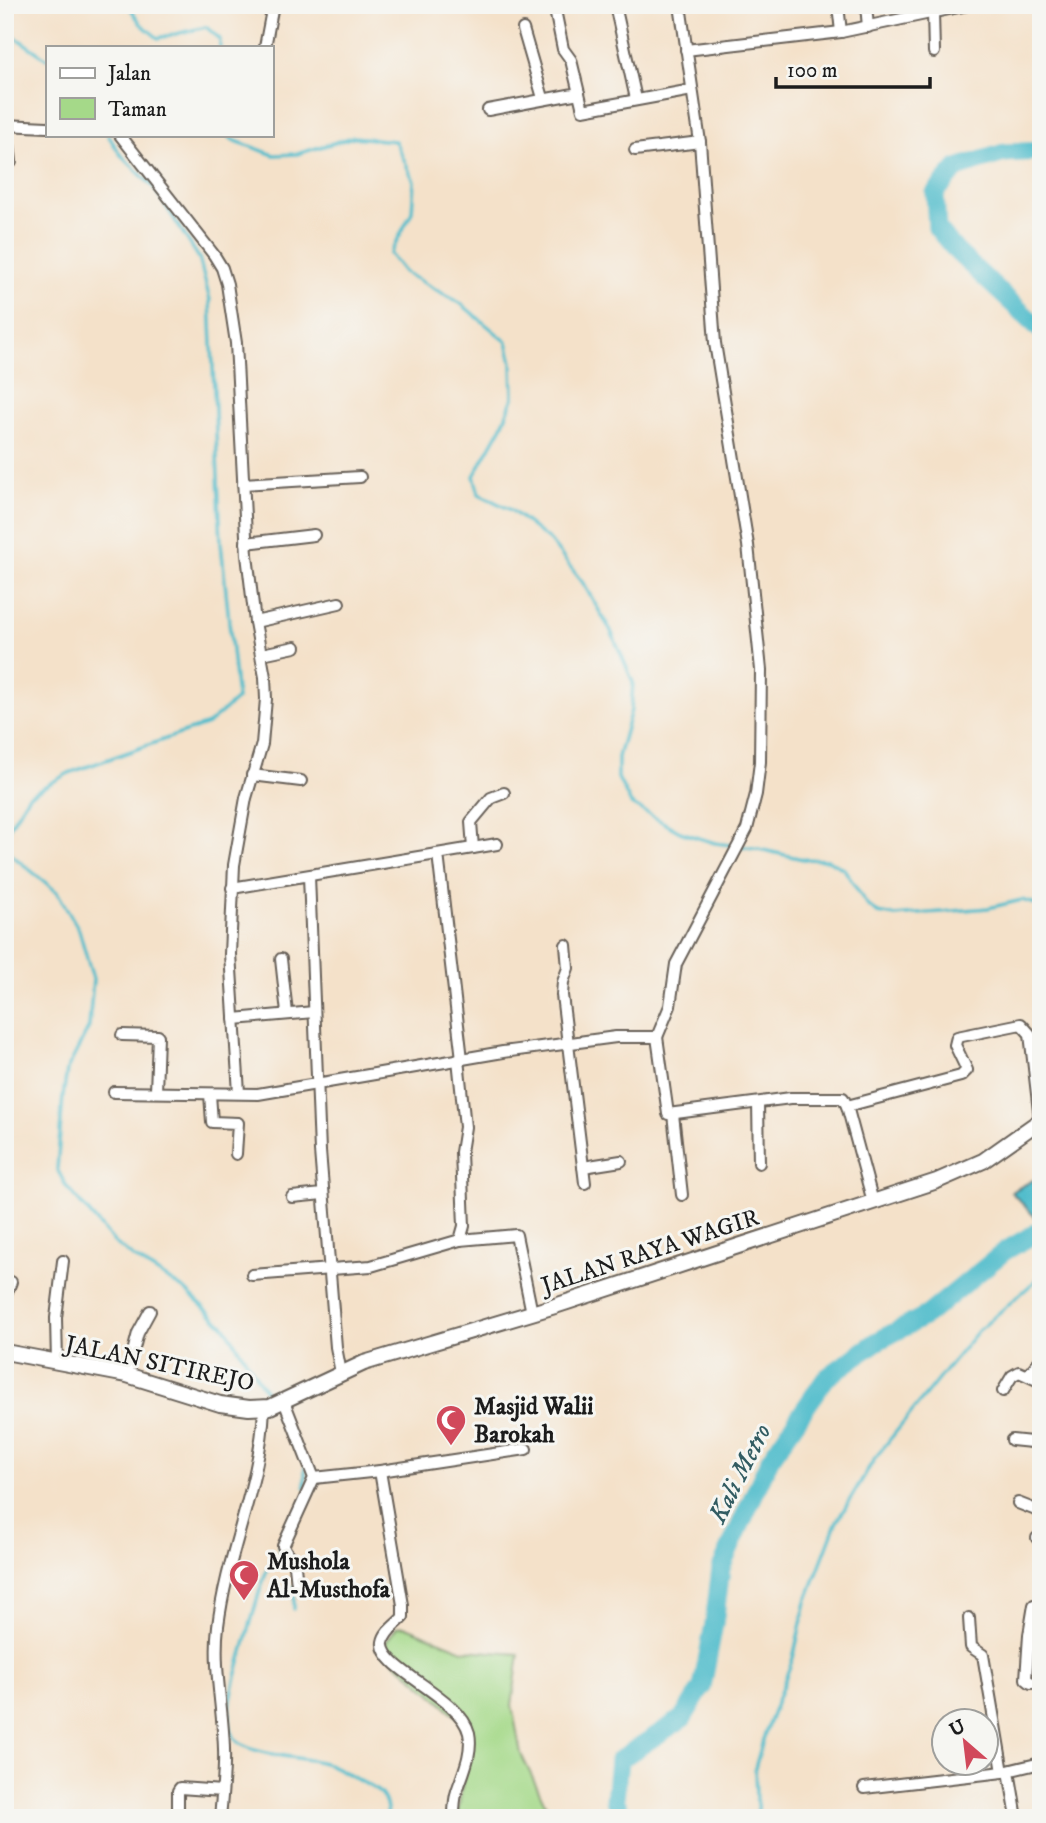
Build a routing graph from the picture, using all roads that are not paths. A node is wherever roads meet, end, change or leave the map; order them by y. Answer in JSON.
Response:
{"nodes":[{"id":1,"x":273,"y":5,"type":"edge"},
{"id":2,"x":554,"y":5,"type":"edge"},
{"id":3,"x":615,"y":5,"type":"edge"},
{"id":4,"x":680,"y":5,"type":"edge"},
{"id":5,"x":838,"y":5,"type":"edge"},
{"id":6,"x":866,"y":5,"type":"edge"},
{"id":7,"x":960,"y":6,"type":"edge"},
{"id":8,"x":927,"y":10,"type":"edge"},
{"id":9,"x":868,"y":27,"type":"junction"},
{"id":10,"x":523,"y":29,"type":"dead end"},
{"id":11,"x":841,"y":32,"type":"junction"},
{"id":12,"x":265,"y":46,"type":"edge"},
{"id":13,"x":686,"y":50,"type":"junction"},
{"id":14,"x":934,"y":52,"type":"dead end"},
{"id":15,"x":692,"y":90,"type":"junction"},
{"id":16,"x":579,"y":93,"type":"junction"},
{"id":17,"x":543,"y":99,"type":"junction"},
{"id":18,"x":636,"y":99,"type":"junction"},
{"id":19,"x":488,"y":110,"type":"dead end"},
{"id":20,"x":6,"y":125,"type":"edge"},
{"id":21,"x":46,"y":127,"type":"edge"},
{"id":22,"x":121,"y":136,"type":"edge"},
{"id":23,"x":700,"y":142,"type":"junction"},
{"id":24,"x":635,"y":150,"type":"dead end"},
{"id":25,"x":11,"y":162,"type":"dead end"},
{"id":26,"x":360,"y":477,"type":"dead end"},
{"id":27,"x":243,"y":484,"type":"junction"},
{"id":28,"x":314,"y":535,"type":"dead end"},
{"id":29,"x":246,"y":543,"type":"junction"},
{"id":30,"x":339,"y":603,"type":"dead end"},
{"id":31,"x":255,"y":622,"type":"junction"},
{"id":32,"x":295,"y":647,"type":"dead end"},
{"id":33,"x":262,"y":654,"type":"junction"},
{"id":34,"x":252,"y":775,"type":"junction"},
{"id":35,"x":300,"y":781,"type":"dead end"},
{"id":36,"x":504,"y":793,"type":"dead end"},
{"id":37,"x":497,"y":844,"type":"dead end"},
{"id":38,"x":473,"y":848,"type":"junction"},
{"id":39,"x":438,"y":854,"type":"junction"},
{"id":40,"x":309,"y":876,"type":"junction"},
{"id":41,"x":232,"y":888,"type":"junction"},
{"id":42,"x":566,"y":945,"type":"dead end"},
{"id":43,"x":281,"y":959,"type":"dead end"},
{"id":44,"x":314,"y":1012,"type":"junction"},
{"id":45,"x":287,"y":1013,"type":"junction"},
{"id":46,"x":234,"y":1019,"type":"junction"},
{"id":47,"x":122,"y":1035,"type":"dead end"},
{"id":48,"x":657,"y":1037,"type":"junction"},
{"id":49,"x":569,"y":1043,"type":"junction"},
{"id":50,"x":1036,"y":1043,"type":"edge"},
{"id":51,"x":460,"y":1059,"type":"junction"},
{"id":52,"x":316,"y":1086,"type":"junction"},
{"id":53,"x":114,"y":1092,"type":"dead end"},
{"id":54,"x":156,"y":1092,"type":"junction"},
{"id":55,"x":239,"y":1093,"type":"junction"},
{"id":56,"x":210,"y":1094,"type":"junction"},
{"id":57,"x":758,"y":1102,"type":"junction"},
{"id":58,"x":847,"y":1106,"type":"junction"},
{"id":59,"x":673,"y":1114,"type":"junction"},
{"id":60,"x":1040,"y":1120,"type":"edge"},
{"id":61,"x":236,"y":1154,"type":"dead end"},
{"id":62,"x":621,"y":1161,"type":"dead end"},
{"id":63,"x":759,"y":1163,"type":"dead end"},
{"id":64,"x":583,"y":1167,"type":"junction"},
{"id":65,"x":585,"y":1183,"type":"dead end"},
{"id":66,"x":323,"y":1194,"type":"junction"},
{"id":67,"x":682,"y":1195,"type":"dead end"},
{"id":68,"x":292,"y":1197,"type":"dead end"},
{"id":69,"x":873,"y":1202,"type":"junction"},
{"id":70,"x":460,"y":1240,"type":"junction"},
{"id":71,"x":64,"y":1261,"type":"dead end"},
{"id":72,"x":329,"y":1268,"type":"junction"},
{"id":73,"x":252,"y":1275,"type":"dead end"},
{"id":74,"x":11,"y":1282,"type":"dead end"},
{"id":75,"x":5,"y":1297,"type":"edge"},
{"id":76,"x":150,"y":1311,"type":"dead end"},
{"id":77,"x":532,"y":1313,"type":"junction"},
{"id":78,"x":5,"y":1352,"type":"edge"},
{"id":79,"x":1041,"y":1359,"type":"edge"},
{"id":80,"x":57,"y":1363,"type":"junction"},
{"id":81,"x":341,"y":1373,"type":"junction"},
{"id":82,"x":127,"y":1375,"type":"junction"},
{"id":83,"x":1028,"y":1376,"type":"junction"},
{"id":84,"x":1041,"y":1382,"type":"edge"},
{"id":85,"x":1003,"y":1391,"type":"dead end"},
{"id":86,"x":274,"y":1405,"type":"junction"},
{"id":87,"x":1012,"y":1440,"type":"dead end"},
{"id":88,"x":1041,"y":1443,"type":"edge"},
{"id":89,"x":526,"y":1449,"type":"dead end"},
{"id":90,"x":380,"y":1471,"type":"junction"},
{"id":91,"x":314,"y":1478,"type":"junction"},
{"id":92,"x":1018,"y":1503,"type":"dead end"},
{"id":93,"x":1041,"y":1512,"type":"edge"},
{"id":94,"x":296,"y":1584,"type":"dead end"},
{"id":95,"x":1034,"y":1605,"type":"dead end"},
{"id":96,"x":969,"y":1618,"type":"dead end"},
{"id":97,"x":1041,"y":1682,"type":"edge"},
{"id":98,"x":1041,"y":1763,"type":"edge"},
{"id":99,"x":1006,"y":1771,"type":"junction"},
{"id":100,"x":864,"y":1788,"type":"dead end"},
{"id":101,"x":222,"y":1791,"type":"junction"},
{"id":102,"x":178,"y":1818,"type":"edge"},
{"id":103,"x":220,"y":1818,"type":"edge"},
{"id":104,"x":454,"y":1818,"type":"edge"},
{"id":105,"x":1017,"y":1818,"type":"edge"}],
"edges":[{"from":1,"to":12,"type":"street"},
{"from":2,"to":16,"type":"street"},
{"from":3,"to":18,"type":"street"},
{"from":4,"to":13,"type":"street"},
{"from":5,"to":11,"type":"street"},
{"from":6,"to":9,"type":"street"},
{"from":7,"to":8,"type":"street"},
{"from":8,"to":9,"type":"street"},
{"from":8,"to":14,"type":"street"},
{"from":9,"to":11,"type":"street"},
{"from":10,"to":17,"type":"street"},
{"from":11,"to":13,"type":"street"},
{"from":13,"to":15,"type":"street"},
{"from":15,"to":18,"type":"street"},
{"from":15,"to":23,"type":"street"},
{"from":16,"to":17,"type":"street"},
{"from":16,"to":18,"type":"street"},
{"from":17,"to":19,"type":"street"},
{"from":20,"to":21,"type":"street"},
{"from":20,"to":25,"type":"street"},
{"from":22,"to":27,"type":"street"},
{"from":23,"to":24,"type":"street"},
{"from":23,"to":48,"type":"street"},
{"from":26,"to":27,"type":"street"},
{"from":27,"to":29,"type":"street"},
{"from":28,"to":29,"type":"street"},
{"from":29,"to":31,"type":"street"},
{"from":30,"to":31,"type":"street"},
{"from":31,"to":33,"type":"street"},
{"from":32,"to":33,"type":"street"},
{"from":33,"to":34,"type":"street"},
{"from":34,"to":35,"type":"street"},
{"from":34,"to":41,"type":"street"},
{"from":36,"to":38,"type":"street"},
{"from":37,"to":38,"type":"street"},
{"from":38,"to":39,"type":"street"},
{"from":39,"to":40,"type":"street"},
{"from":39,"to":51,"type":"street"},
{"from":40,"to":41,"type":"street"},
{"from":40,"to":44,"type":"street"},
{"from":41,"to":46,"type":"street"},
{"from":42,"to":49,"type":"street"},
{"from":43,"to":45,"type":"street"},
{"from":44,"to":45,"type":"street"},
{"from":44,"to":52,"type":"street"},
{"from":45,"to":46,"type":"street"},
{"from":46,"to":55,"type":"street"},
{"from":47,"to":54,"type":"street"},
{"from":48,"to":49,"type":"street"},
{"from":48,"to":59,"type":"street"},
{"from":49,"to":51,"type":"street"},
{"from":49,"to":64,"type":"street"},
{"from":50,"to":58,"type":"street"},
{"from":50,"to":60,"type":"street"},
{"from":51,"to":52,"type":"street"},
{"from":51,"to":70,"type":"street"},
{"from":52,"to":55,"type":"street"},
{"from":52,"to":66,"type":"street"},
{"from":53,"to":54,"type":"street"},
{"from":54,"to":56,"type":"street"},
{"from":55,"to":56,"type":"street"},
{"from":56,"to":61,"type":"street"},
{"from":57,"to":58,"type":"street"},
{"from":57,"to":59,"type":"street"},
{"from":57,"to":63,"type":"street"},
{"from":58,"to":69,"type":"street"},
{"from":59,"to":67,"type":"street"},
{"from":60,"to":69,"type":"main road","name":"JALAN RAYA WAGIR"},
{"from":62,"to":64,"type":"street"},
{"from":64,"to":65,"type":"street"},
{"from":66,"to":68,"type":"street"},
{"from":66,"to":72,"type":"street"},
{"from":69,"to":77,"type":"main road","name":"JALAN RAYA WAGIR"},
{"from":70,"to":72,"type":"street"},
{"from":70,"to":77,"type":"street"},
{"from":71,"to":80,"type":"street"},
{"from":72,"to":73,"type":"street"},
{"from":72,"to":81,"type":"street"},
{"from":74,"to":75,"type":"street"},
{"from":76,"to":82,"type":"street"},
{"from":77,"to":81,"type":"main road","name":"JALAN RAYA WAGIR"},
{"from":78,"to":80,"type":"main road","name":"JALAN SITIREJO"},
{"from":79,"to":83,"type":"street"},
{"from":80,"to":82,"type":"main road","name":"JALAN SITIREJO"},
{"from":81,"to":86,"type":"main road","name":"JALAN RAYA WAGIR"},
{"from":82,"to":86,"type":"main road","name":"JALAN SITIREJO"},
{"from":83,"to":84,"type":"street"},
{"from":83,"to":85,"type":"street"},
{"from":86,"to":91,"type":"street"},
{"from":86,"to":101,"type":"street"},
{"from":87,"to":88,"type":"street"},
{"from":89,"to":90,"type":"street"},
{"from":90,"to":91,"type":"street"},
{"from":90,"to":104,"type":"street"},
{"from":91,"to":94,"type":"street"},
{"from":92,"to":93,"type":"street"},
{"from":95,"to":97,"type":"street"},
{"from":96,"to":99,"type":"street"},
{"from":98,"to":99,"type":"street"},
{"from":99,"to":100,"type":"street"},
{"from":99,"to":105,"type":"street"},
{"from":101,"to":102,"type":"street"},
{"from":101,"to":103,"type":"street"}]}
